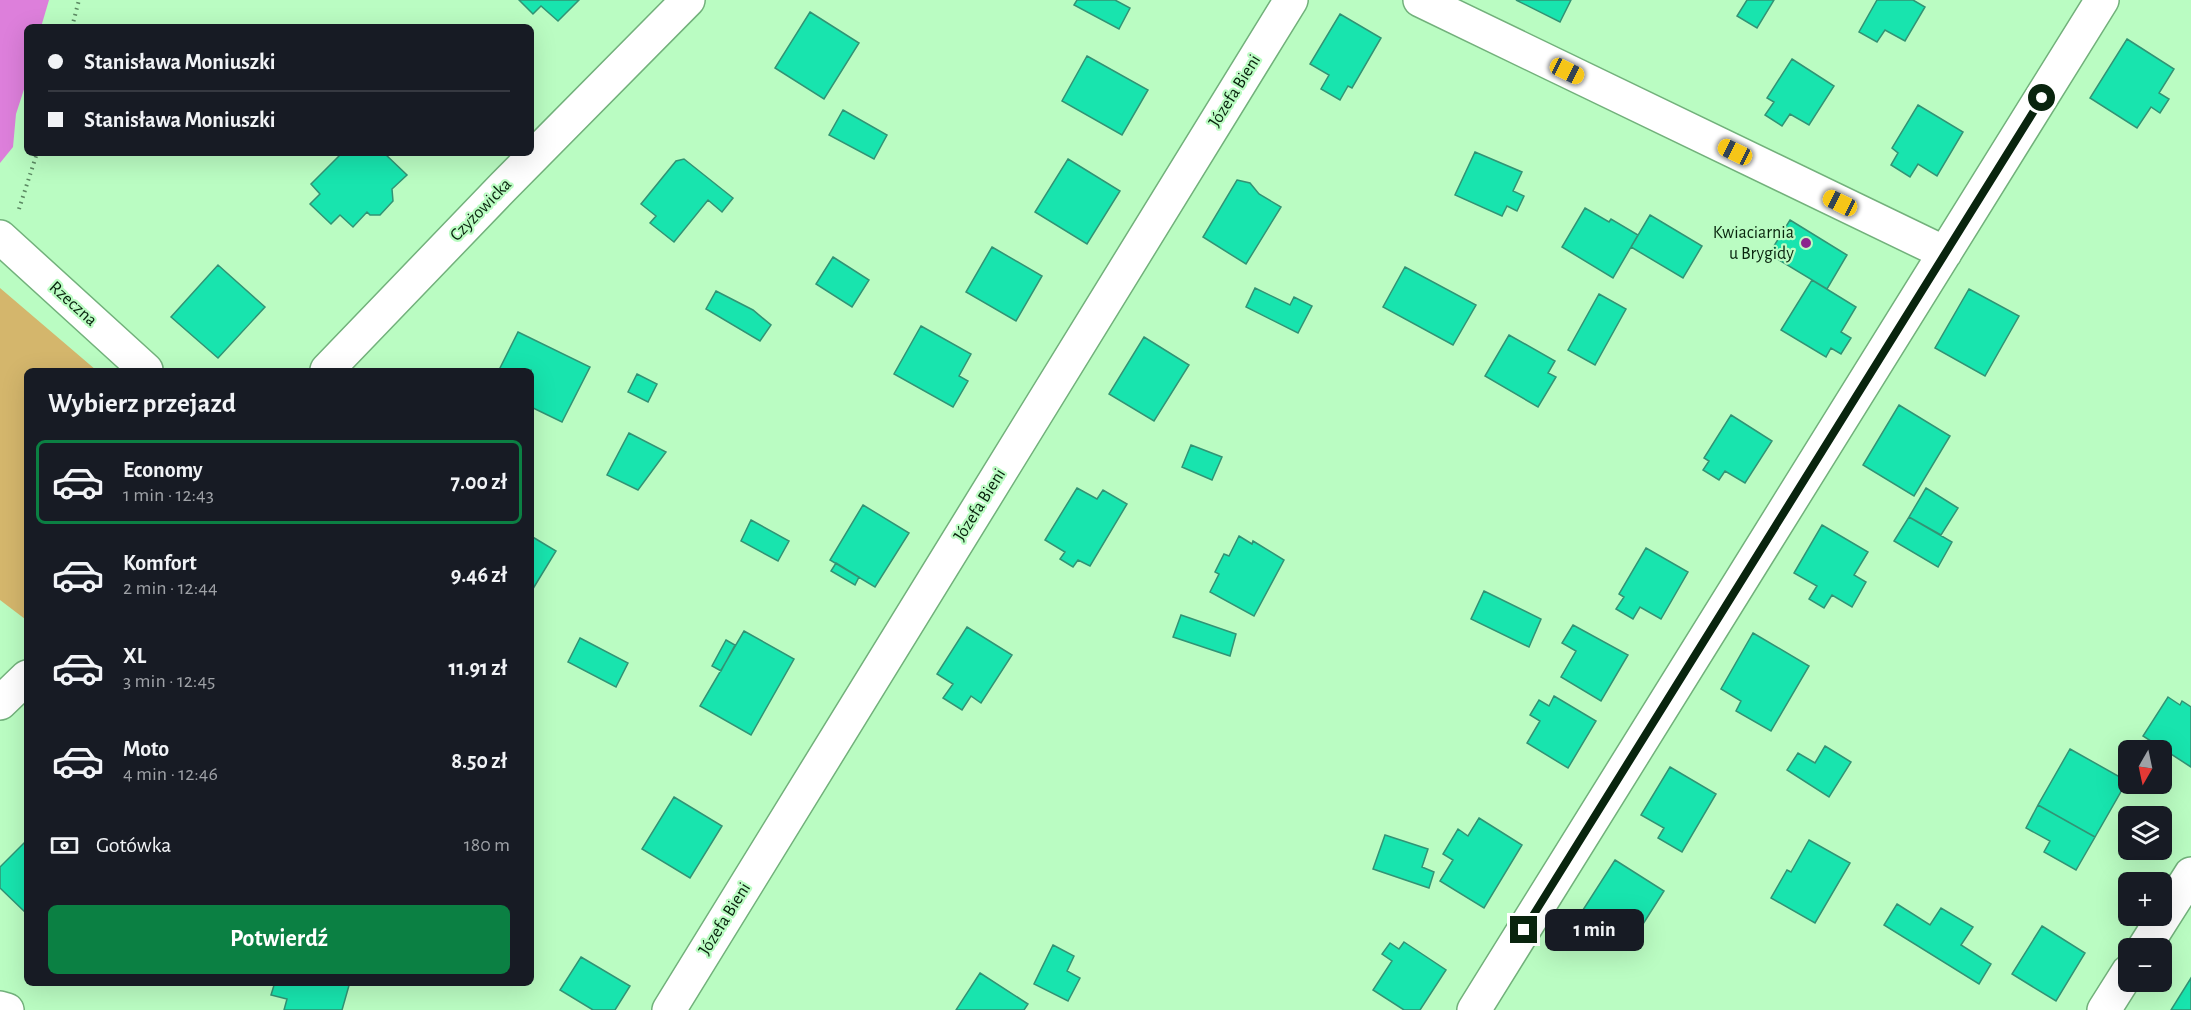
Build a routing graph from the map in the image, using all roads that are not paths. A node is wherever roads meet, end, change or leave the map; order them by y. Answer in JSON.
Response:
{"nodes":[{"id":1,"x":688,"y":0,"type":"edge"},
{"id":2,"x":1291,"y":0,"type":"edge"},
{"id":3,"x":1420,"y":0,"type":"edge"},
{"id":4,"x":2102,"y":0,"type":"edge"},
{"id":5,"x":534,"y":156,"type":"edge"},
{"id":6,"x":534,"y":156,"type":"edge"},
{"id":7,"x":4,"y":241,"type":"edge"},
{"id":8,"x":1944,"y":254,"type":"junction"},
{"id":9,"x":144,"y":368,"type":"edge"},
{"id":10,"x":329,"y":368,"type":"edge"},
{"id":11,"x":24,"y":680,"type":"edge"},
{"id":12,"x":0,"y":703,"type":"edge"},
{"id":13,"x":2191,"y":874,"type":"edge"},
{"id":14,"x":2150,"y":938,"type":"edge"},
{"id":15,"x":2118,"y":988,"type":"edge"},
{"id":16,"x":0,"y":1008,"type":"edge"},
{"id":17,"x":7,"y":1010,"type":"edge"},
{"id":18,"x":669,"y":1010,"type":"edge"},
{"id":19,"x":1474,"y":1010,"type":"edge"},
{"id":20,"x":2104,"y":1010,"type":"edge"}],
"edges":[{"from":1,"to":6,"type":"street","name":"Czyżowicka"},
{"from":2,"to":18,"type":"street","name":"Józefa Bieni"},
{"from":3,"to":8,"type":"street"},
{"from":4,"to":8,"type":"street"},
{"from":5,"to":10,"type":"street","name":"Czyżowicka"},
{"from":7,"to":9,"type":"street","name":"Rzeczna"},
{"from":8,"to":19,"type":"street"},
{"from":11,"to":12,"type":"street"},
{"from":13,"to":14,"type":"street"},
{"from":15,"to":20,"type":"street"},
{"from":16,"to":17,"type":"street"}]}
